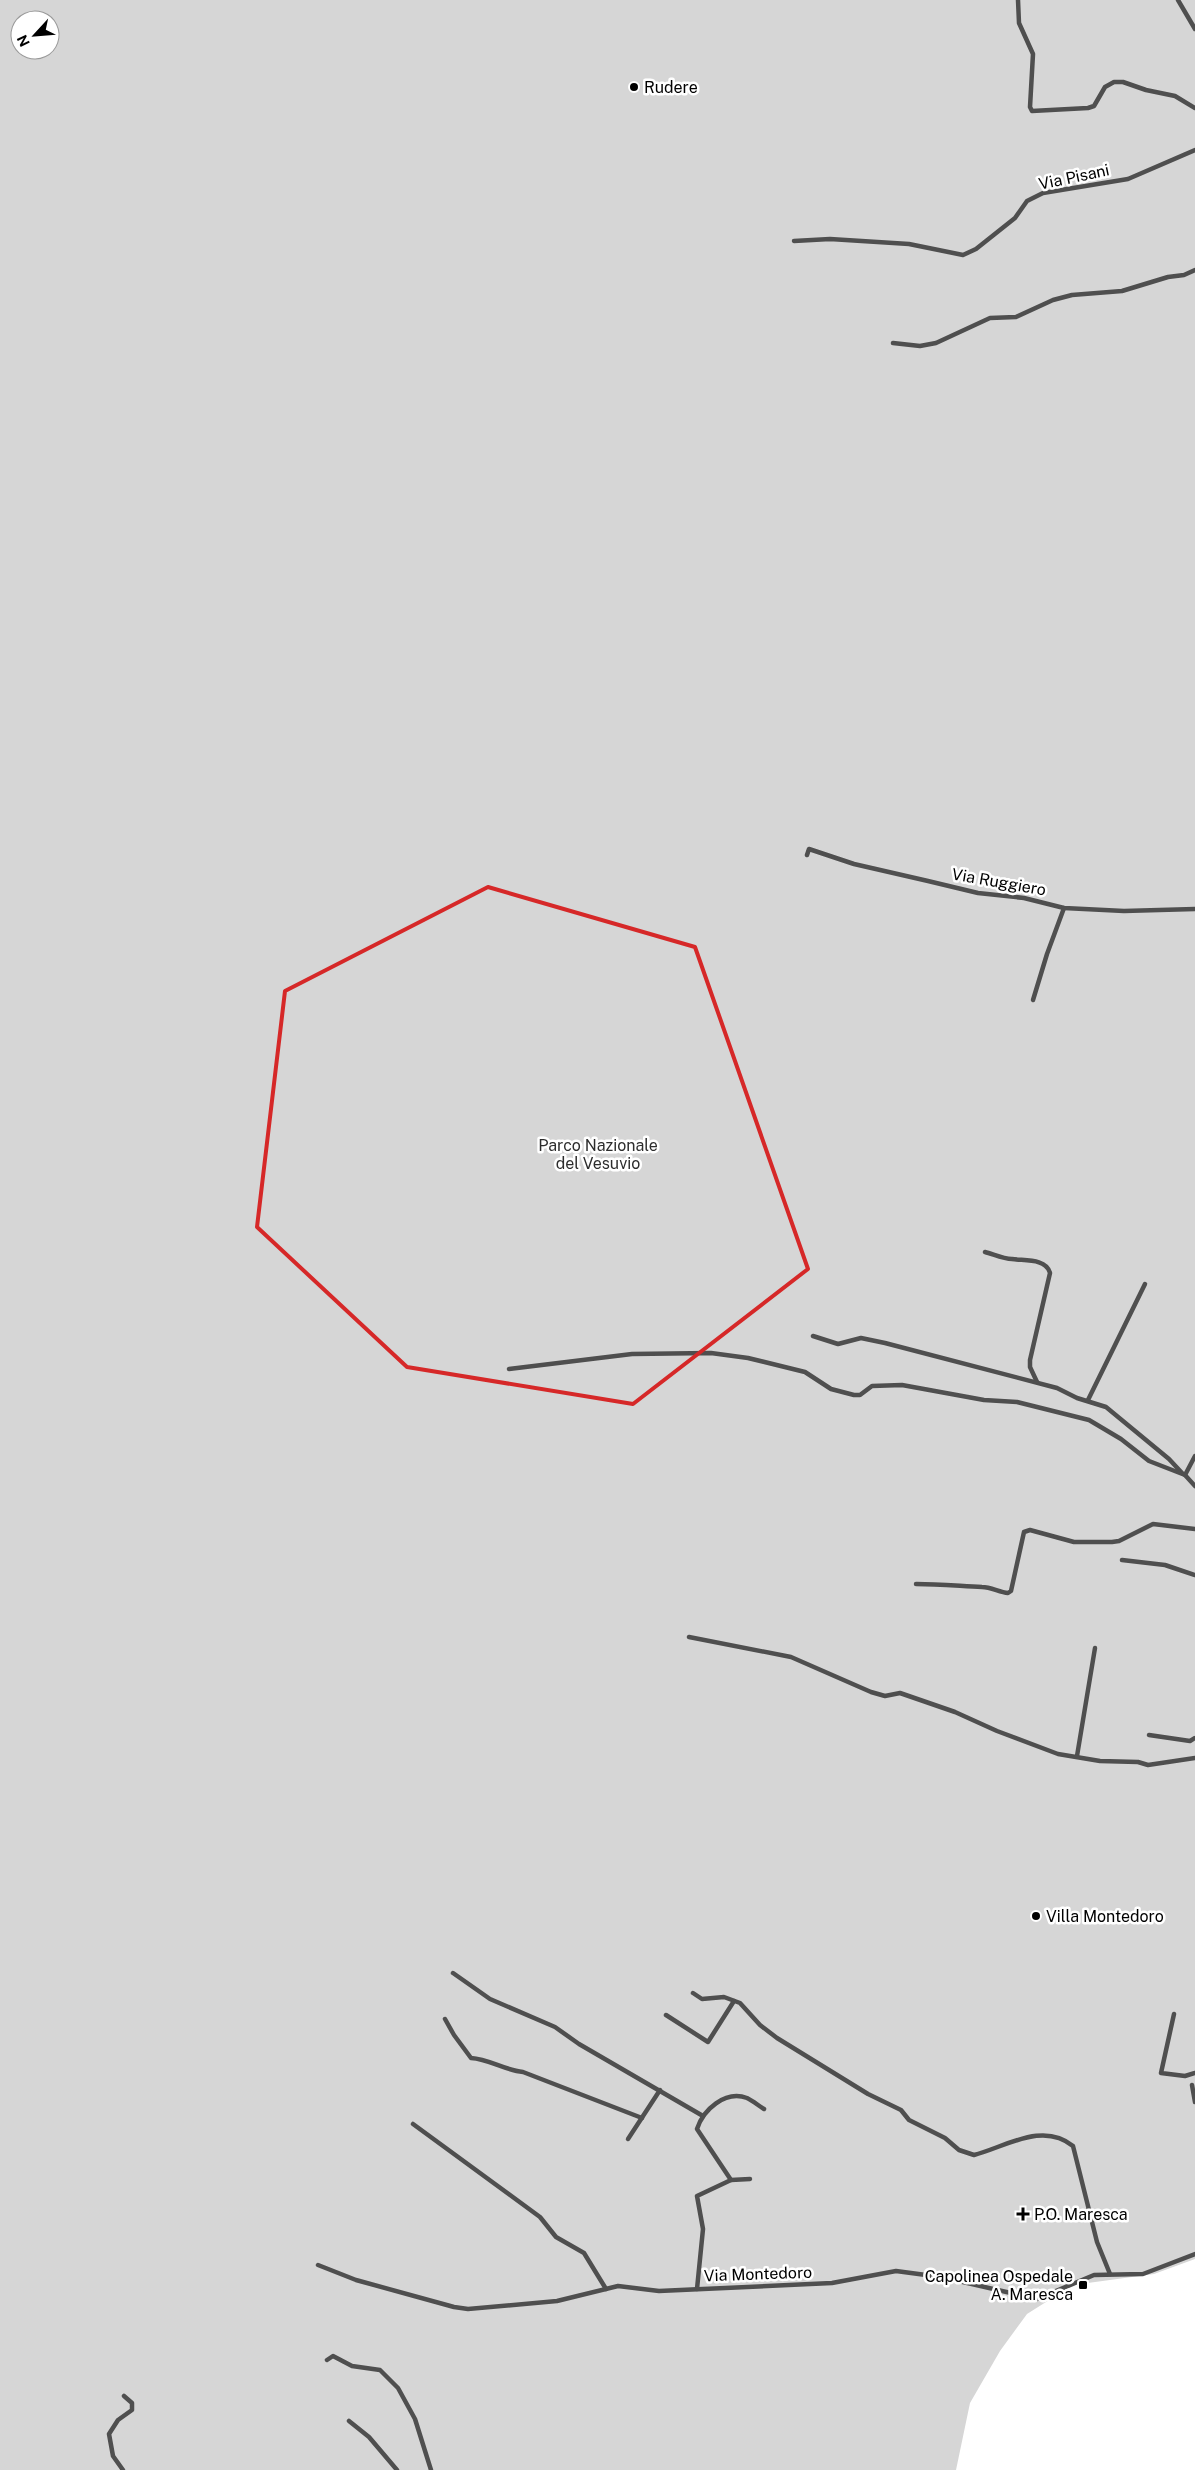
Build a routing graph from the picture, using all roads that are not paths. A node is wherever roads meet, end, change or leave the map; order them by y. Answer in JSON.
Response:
{"nodes":[{"id":1,"x":1018,"y":0,"type":"edge"},
{"id":2,"x":1178,"y":0,"type":"edge"},
{"id":3,"x":1195,"y":29,"type":"edge"},
{"id":4,"x":1195,"y":108,"type":"edge"},
{"id":5,"x":1195,"y":150,"type":"edge"},
{"id":6,"x":794,"y":241,"type":"dead end"},
{"id":7,"x":1195,"y":270,"type":"edge"},
{"id":8,"x":893,"y":343,"type":"dead end"},
{"id":9,"x":807,"y":855,"type":"dead end"},
{"id":10,"x":1064,"y":908,"type":"junction"},
{"id":11,"x":1195,"y":908,"type":"edge"},
{"id":12,"x":1033,"y":1000,"type":"dead end"},
{"id":13,"x":985,"y":1252,"type":"dead end"},
{"id":14,"x":1145,"y":1284,"type":"dead end"},
{"id":15,"x":813,"y":1336,"type":"dead end"},
{"id":16,"x":509,"y":1369,"type":"dead end"},
{"id":17,"x":1038,"y":1382,"type":"junction"},
{"id":18,"x":1088,"y":1400,"type":"junction"},
{"id":19,"x":1195,"y":1456,"type":"edge"},
{"id":20,"x":1184,"y":1474,"type":"junction"},
{"id":21,"x":1195,"y":1486,"type":"edge"},
{"id":22,"x":1195,"y":1529,"type":"edge"},
{"id":23,"x":1122,"y":1560,"type":"dead end"},
{"id":24,"x":1195,"y":1575,"type":"edge"},
{"id":25,"x":916,"y":1584,"type":"dead end"},
{"id":26,"x":689,"y":1637,"type":"dead end"},
{"id":27,"x":1094,"y":1648,"type":"dead end"},
{"id":28,"x":1149,"y":1734,"type":"dead end"},
{"id":29,"x":1195,"y":1738,"type":"edge"},
{"id":30,"x":1077,"y":1756,"type":"junction"},
{"id":31,"x":1195,"y":1758,"type":"edge"},
{"id":32,"x":453,"y":1973,"type":"dead end"},
{"id":33,"x":694,"y":1993,"type":"dead end"},
{"id":34,"x":734,"y":2001,"type":"junction"},
{"id":35,"x":1174,"y":2014,"type":"dead end"},
{"id":36,"x":666,"y":2015,"type":"dead end"},
{"id":37,"x":445,"y":2018,"type":"dead end"},
{"id":38,"x":1195,"y":2073,"type":"edge"},
{"id":39,"x":1192,"y":2085,"type":"dead end"},
{"id":40,"x":660,"y":2090,"type":"junction"},
{"id":41,"x":1195,"y":2102,"type":"edge"},
{"id":42,"x":764,"y":2109,"type":"dead end"},
{"id":43,"x":703,"y":2116,"type":"junction"},
{"id":44,"x":642,"y":2118,"type":"junction"},
{"id":45,"x":413,"y":2124,"type":"dead end"},
{"id":46,"x":628,"y":2139,"type":"dead end"},
{"id":47,"x":731,"y":2180,"type":"junction"},
{"id":48,"x":750,"y":2180,"type":"dead end"},
{"id":49,"x":1195,"y":2254,"type":"edge"},
{"id":50,"x":318,"y":2265,"type":"dead end"},
{"id":51,"x":1110,"y":2274,"type":"junction"},
{"id":52,"x":606,"y":2289,"type":"junction"},
{"id":53,"x":697,"y":2289,"type":"junction"},
{"id":54,"x":328,"y":2360,"type":"dead end"},
{"id":55,"x":124,"y":2396,"type":"dead end"},
{"id":56,"x":349,"y":2421,"type":"dead end"},
{"id":57,"x":123,"y":2470,"type":"edge"},
{"id":58,"x":397,"y":2470,"type":"edge"},
{"id":59,"x":431,"y":2470,"type":"edge"}],
"edges":[{"from":1,"to":4,"type":"street"},
{"from":2,"to":3,"type":"street"},
{"from":5,"to":6,"type":"street","name":"Via Pisani"},
{"from":7,"to":8,"type":"street"},
{"from":9,"to":10,"type":"street","name":"Via Ruggiero"},
{"from":10,"to":11,"type":"street","name":"Via Ruggiero"},
{"from":10,"to":12,"type":"street"},
{"from":13,"to":17,"type":"street"},
{"from":14,"to":18,"type":"street"},
{"from":15,"to":17,"type":"street"},
{"from":16,"to":20,"type":"street"},
{"from":17,"to":18,"type":"street"},
{"from":18,"to":20,"type":"street"},
{"from":19,"to":20,"type":"street"},
{"from":20,"to":21,"type":"street"},
{"from":22,"to":25,"type":"street"},
{"from":23,"to":24,"type":"street"},
{"from":26,"to":30,"type":"street"},
{"from":27,"to":30,"type":"street"},
{"from":28,"to":29,"type":"street"},
{"from":30,"to":31,"type":"street"},
{"from":32,"to":40,"type":"street"},
{"from":33,"to":34,"type":"street"},
{"from":34,"to":36,"type":"street"},
{"from":34,"to":51,"type":"street"},
{"from":35,"to":38,"type":"street"},
{"from":37,"to":44,"type":"street"},
{"from":39,"to":41,"type":"street"},
{"from":40,"to":43,"type":"street"},
{"from":40,"to":44,"type":"street"},
{"from":42,"to":43,"type":"street"},
{"from":43,"to":47,"type":"street"},
{"from":44,"to":46,"type":"street"},
{"from":45,"to":52,"type":"street"},
{"from":47,"to":48,"type":"street"},
{"from":47,"to":53,"type":"street"},
{"from":49,"to":51,"type":"street","name":"Via Montedoro"},
{"from":50,"to":52,"type":"street","name":"Via Montedoro"},
{"from":51,"to":53,"type":"street","name":"Via Montedoro"},
{"from":52,"to":53,"type":"street","name":"Via Montedoro"},
{"from":54,"to":59,"type":"street"},
{"from":55,"to":57,"type":"street"},
{"from":56,"to":58,"type":"street"}]}
